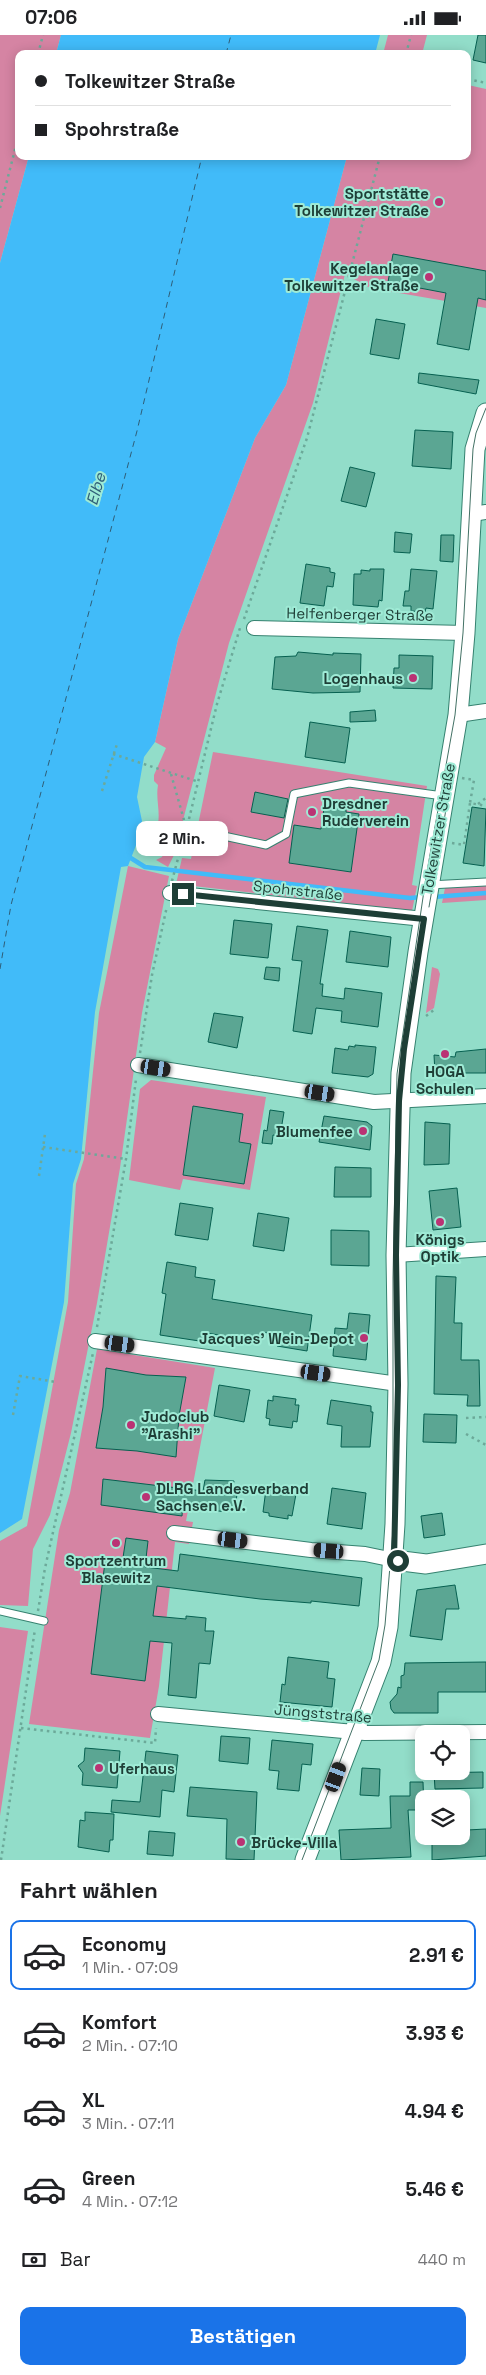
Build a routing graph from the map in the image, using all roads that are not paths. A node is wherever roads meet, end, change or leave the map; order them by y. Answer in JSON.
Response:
{"nodes":[{"id":1,"x":486,"y":413,"type":"edge"},
{"id":2,"x":479,"y":513,"type":"edge"},
{"id":3,"x":254,"y":628,"type":"dead end"},
{"id":4,"x":466,"y":633,"type":"junction"},
{"id":5,"x":486,"y":711,"type":"edge"},
{"id":6,"x":458,"y":715,"type":"junction"},
{"id":7,"x":444,"y":796,"type":"junction"},
{"id":8,"x":186,"y":828,"type":"road end"},
{"id":9,"x":486,"y":882,"type":"edge"},
{"id":10,"x":429,"y":885,"type":"junction"},
{"id":11,"x":171,"y":887,"type":"road end"},
{"id":12,"x":424,"y":916,"type":"junction"},
{"id":13,"x":138,"y":1065,"type":"road end"},
{"id":14,"x":486,"y":1096,"type":"edge"},
{"id":15,"x":399,"y":1101,"type":"junction"},
{"id":16,"x":486,"y":1249,"type":"edge"},
{"id":17,"x":396,"y":1255,"type":"junction"},
{"id":18,"x":95,"y":1341,"type":"road end"},
{"id":19,"x":398,"y":1385,"type":"junction"},
{"id":20,"x":174,"y":1533,"type":"dead end"},
{"id":21,"x":486,"y":1554,"type":"edge"},
{"id":22,"x":394,"y":1560,"type":"junction"},
{"id":23,"x":0,"y":1611,"type":"edge"},
{"id":24,"x":40,"y":1620,"type":"road end"},
{"id":25,"x":158,"y":1714,"type":"road end"},
{"id":26,"x":353,"y":1733,"type":"junction"},
{"id":27,"x":486,"y":1733,"type":"edge"},
{"id":28,"x":305,"y":1860,"type":"edge"}],
"edges":[{"from":1,"to":2,"type":"main road","name":"Tolkewitzer Straße"},
{"from":2,"to":4,"type":"main road","name":"Tolkewitzer Straße"},
{"from":3,"to":4,"type":"street","name":"Helfenberger Straße"},
{"from":4,"to":6,"type":"main road","name":"Tolkewitzer Straße"},
{"from":5,"to":6,"type":"street"},
{"from":6,"to":7,"type":"main road","name":"Tolkewitzer Straße"},
{"from":7,"to":8,"type":"lane"},
{"from":7,"to":10,"type":"main road","name":"Tolkewitzer Straße"},
{"from":9,"to":10,"type":"lane"},
{"from":10,"to":12,"type":"main road","name":"Tolkewitzer Straße"},
{"from":11,"to":12,"type":"street","name":"Spohrstraße"},
{"from":12,"to":15,"type":"main road","name":"Tolkewitzer Straße"},
{"from":13,"to":15,"type":"street"},
{"from":14,"to":15,"type":"street"},
{"from":15,"to":17,"type":"main road","name":"Tolkewitzer Straße"},
{"from":16,"to":17,"type":"street"},
{"from":17,"to":19,"type":"main road","name":"Tolkewitzer Straße"},
{"from":18,"to":19,"type":"street"},
{"from":19,"to":22,"type":"main road","name":"Tolkewitzer Straße"},
{"from":20,"to":22,"type":"street"},
{"from":21,"to":22,"type":"main road"},
{"from":22,"to":26,"type":"main road","name":"Tolkewitzer Straße"},
{"from":23,"to":24,"type":"lane"},
{"from":25,"to":26,"type":"street","name":"Jüngststraße"},
{"from":26,"to":27,"type":"street","name":"Jüngststraße"},
{"from":26,"to":28,"type":"main road","name":"Tolkewitzer Straße"}]}
